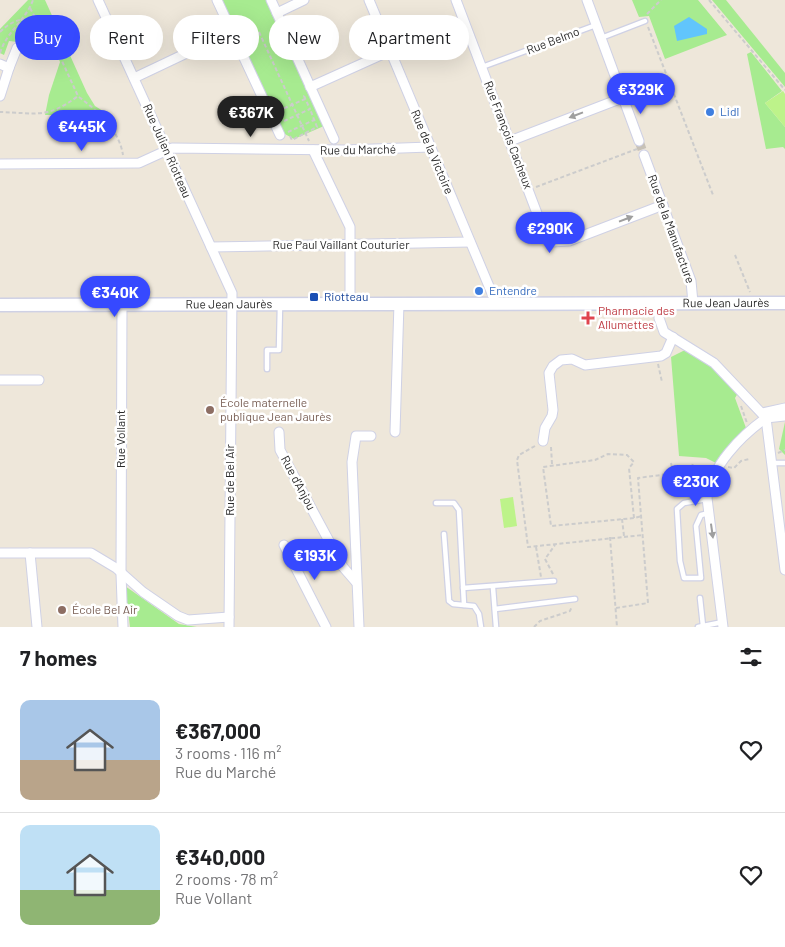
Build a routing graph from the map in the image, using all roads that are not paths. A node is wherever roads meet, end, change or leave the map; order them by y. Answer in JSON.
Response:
{"nodes":[{"id":1,"x":217,"y":0,"type":"edge"},
{"id":2,"x":271,"y":0,"type":"edge"},
{"id":3,"x":304,"y":0,"type":"edge"},
{"id":4,"x":369,"y":0,"type":"edge"},
{"id":5,"x":456,"y":0,"type":"edge"},
{"id":6,"x":587,"y":0,"type":"edge"},
{"id":7,"x":101,"y":1,"type":"edge"},
{"id":8,"x":277,"y":13,"type":"junction"},
{"id":9,"x":224,"y":15,"type":"edge"},
{"id":10,"x":375,"y":15,"type":"edge"},
{"id":11,"x":645,"y":21,"type":"road end"},
{"id":12,"x":596,"y":25,"type":"junction"},
{"id":13,"x":601,"y":38,"type":"junction"},
{"id":14,"x":15,"y":53,"type":"edge"},
{"id":15,"x":173,"y":60,"type":"edge"},
{"id":16,"x":245,"y":60,"type":"edge"},
{"id":17,"x":370,"y":60,"type":"edge"},
{"id":18,"x":394,"y":60,"type":"edge"},
{"id":19,"x":0,"y":64,"type":"edge"},
{"id":20,"x":482,"y":67,"type":"junction"},
{"id":21,"x":9,"y":68,"type":"junction"},
{"id":22,"x":134,"y":78,"type":"junction"},
{"id":23,"x":310,"y":87,"type":"junction"},
{"id":24,"x":0,"y":96,"type":"edge"},
{"id":25,"x":622,"y":98,"type":"junction"},
{"id":26,"x":280,"y":135,"type":"dead end"},
{"id":27,"x":334,"y":139,"type":"dead end"},
{"id":28,"x":510,"y":141,"type":"junction"},
{"id":29,"x":430,"y":147,"type":"junction"},
{"id":30,"x":167,"y":150,"type":"junction"},
{"id":31,"x":313,"y":150,"type":"junction"},
{"id":32,"x":0,"y":164,"type":"edge"},
{"id":33,"x":662,"y":205,"type":"junction"},
{"id":34,"x":470,"y":242,"type":"junction"},
{"id":35,"x":350,"y":245,"type":"junction"},
{"id":36,"x":212,"y":247,"type":"junction"},
{"id":37,"x":230,"y":303,"type":"junction"},
{"id":38,"x":280,"y":303,"type":"junction"},
{"id":39,"x":350,"y":303,"type":"junction"},
{"id":40,"x":399,"y":303,"type":"junction"},
{"id":41,"x":496,"y":303,"type":"junction"},
{"id":42,"x":659,"y":303,"type":"junction"},
{"id":43,"x":693,"y":303,"type":"junction"},
{"id":44,"x":785,"y":303,"type":"edge"},
{"id":45,"x":122,"y":304,"type":"junction"},
{"id":46,"x":0,"y":305,"type":"edge"},
{"id":47,"x":673,"y":337,"type":"junction"},
{"id":48,"x":267,"y":369,"type":"dead end"},
{"id":49,"x":0,"y":380,"type":"edge"},
{"id":50,"x":39,"y":380,"type":"dead end"},
{"id":51,"x":785,"y":408,"type":"edge"},
{"id":52,"x":764,"y":415,"type":"junction"},
{"id":53,"x":785,"y":416,"type":"edge"},
{"id":54,"x":279,"y":432,"type":"dead end"},
{"id":55,"x":395,"y":432,"type":"dead end"},
{"id":56,"x":371,"y":436,"type":"dead end"},
{"id":57,"x":543,"y":441,"type":"road end"},
{"id":58,"x":772,"y":463,"type":"junction"},
{"id":59,"x":785,"y":463,"type":"edge"},
{"id":60,"x":707,"y":499,"type":"junction"},
{"id":61,"x":436,"y":503,"type":"dead end"},
{"id":62,"x":709,"y":513,"type":"junction"},
{"id":63,"x":444,"y":534,"type":"dead end"},
{"id":64,"x":284,"y":545,"type":"dead end"},
{"id":65,"x":30,"y":553,"type":"junction"},
{"id":66,"x":0,"y":554,"type":"edge"},
{"id":67,"x":785,"y":570,"type":"edge"},
{"id":68,"x":121,"y":574,"type":"junction"},
{"id":69,"x":554,"y":581,"type":"road end"},
{"id":70,"x":356,"y":582,"type":"junction"},
{"id":71,"x":463,"y":588,"type":"junction"},
{"id":72,"x":493,"y":588,"type":"junction"},
{"id":73,"x":700,"y":598,"type":"dead end"},
{"id":74,"x":576,"y":599,"type":"road end"},
{"id":75,"x":464,"y":605,"type":"junction"},
{"id":76,"x":495,"y":609,"type":"junction"},
{"id":77,"x":229,"y":617,"type":"junction"},
{"id":78,"x":723,"y":625,"type":"edge"},
{"id":79,"x":701,"y":626,"type":"edge"},
{"id":80,"x":37,"y":627,"type":"edge"},
{"id":81,"x":123,"y":627,"type":"edge"},
{"id":82,"x":229,"y":627,"type":"edge"},
{"id":83,"x":326,"y":627,"type":"edge"},
{"id":84,"x":359,"y":627,"type":"edge"},
{"id":85,"x":481,"y":627,"type":"edge"},
{"id":86,"x":496,"y":627,"type":"edge"}],
"edges":[{"from":1,"to":9,"type":"street"},
{"from":2,"to":8,"type":"street"},
{"from":3,"to":8,"type":"street"},
{"from":4,"to":10,"type":"street","name":"Rue de la Victoire"},
{"from":5,"to":20,"type":"street","name":"Rue François Cacheux"},
{"from":6,"to":12,"type":"street","name":"Rue de la Manufacture"},
{"from":7,"to":22,"type":"street","name":"Rue Julien Riotteau"},
{"from":8,"to":23,"type":"street"},
{"from":11,"to":13,"type":"lane"},
{"from":12,"to":13,"type":"street","name":"Rue de la Manufacture"},
{"from":12,"to":20,"type":"lane","name":"Rue Belmo"},
{"from":13,"to":25,"type":"street","name":"Rue de la Manufacture"},
{"from":14,"to":21,"type":"street"},
{"from":15,"to":22,"type":"street"},
{"from":16,"to":26,"type":"street"},
{"from":17,"to":23,"type":"street"},
{"from":18,"to":29,"type":"street","name":"Rue de la Victoire"},
{"from":19,"to":21,"type":"street"},
{"from":20,"to":28,"type":"street","name":"Rue François Cacheux"},
{"from":21,"to":24,"type":"street"},
{"from":22,"to":30,"type":"street","name":"Rue Julien Riotteau"},
{"from":23,"to":27,"type":"street"},
{"from":25,"to":28,"type":"street","one_way":true},
{"from":25,"to":33,"type":"street","name":"Rue de la Manufacture"},
{"from":28,"to":33,"type":"street","name":"Rue François Cacheux","one_way":true},
{"from":29,"to":31,"type":"street","name":"Rue du Marché"},
{"from":29,"to":34,"type":"street","name":"Rue de la Victoire"},
{"from":30,"to":31,"type":"street","name":"Rue du Marché"},
{"from":30,"to":32,"type":"street"},
{"from":30,"to":36,"type":"street","name":"Rue Julien Riotteau"},
{"from":31,"to":35,"type":"street"},
{"from":33,"to":43,"type":"street","name":"Rue de la Manufacture"},
{"from":34,"to":35,"type":"street","name":"Rue Paul Vaillant Couturier"},
{"from":34,"to":41,"type":"street","name":"Rue de la Victoire"},
{"from":35,"to":36,"type":"street","name":"Rue Paul Vaillant Couturier"},
{"from":35,"to":39,"type":"street"},
{"from":36,"to":37,"type":"street","name":"Rue Julien Riotteau"},
{"from":37,"to":38,"type":"main road","name":"Rue Jean Jaurès"},
{"from":37,"to":45,"type":"main road","name":"Rue Jean Jaurès"},
{"from":37,"to":77,"type":"street","name":"Rue de Bel Air"},
{"from":38,"to":39,"type":"main road","name":"Rue Jean Jaurès"},
{"from":38,"to":48,"type":"lane"},
{"from":39,"to":40,"type":"main road","name":"Rue Jean Jaurès"},
{"from":40,"to":41,"type":"main road","name":"Rue Jean Jaurès"},
{"from":40,"to":55,"type":"street"},
{"from":41,"to":42,"type":"main road","name":"Rue Jean Jaurès"},
{"from":42,"to":43,"type":"main road","name":"Rue Jean Jaurès"},
{"from":42,"to":47,"type":"street"},
{"from":43,"to":44,"type":"main road","name":"Rue Jean Jaurès"},
{"from":45,"to":46,"type":"main road","name":"Rue Jean Jaurès"},
{"from":45,"to":68,"type":"street","name":"Rue Vollant"},
{"from":47,"to":52,"type":"street"},
{"from":47,"to":57,"type":"street"},
{"from":49,"to":50,"type":"street"},
{"from":51,"to":52,"type":"street"},
{"from":52,"to":53,"type":"street"},
{"from":52,"to":58,"type":"street"},
{"from":52,"to":60,"type":"street"},
{"from":54,"to":70,"type":"street","name":"Rue d'Anjou"},
{"from":56,"to":70,"type":"street"},
{"from":58,"to":59,"type":"lane"},
{"from":58,"to":67,"type":"street"},
{"from":60,"to":62,"type":"street"},
{"from":60,"to":62,"type":"lane"},
{"from":61,"to":71,"type":"lane"},
{"from":62,"to":78,"type":"street","one_way":true},
{"from":63,"to":75,"type":"lane"},
{"from":64,"to":83,"type":"street"},
{"from":65,"to":66,"type":"street"},
{"from":65,"to":68,"type":"street"},
{"from":65,"to":80,"type":"street"},
{"from":68,"to":77,"type":"street"},
{"from":68,"to":81,"type":"street","name":"Rue Vollant"},
{"from":69,"to":72,"type":"lane"},
{"from":70,"to":84,"type":"street"},
{"from":71,"to":72,"type":"lane"},
{"from":71,"to":75,"type":"lane"},
{"from":72,"to":76,"type":"lane"},
{"from":73,"to":79,"type":"lane"},
{"from":74,"to":76,"type":"lane"},
{"from":75,"to":85,"type":"lane"},
{"from":76,"to":86,"type":"lane"},
{"from":77,"to":82,"type":"street","name":"Rue de Bel Air"},
{"from":78,"to":79,"type":"lane"}]}
